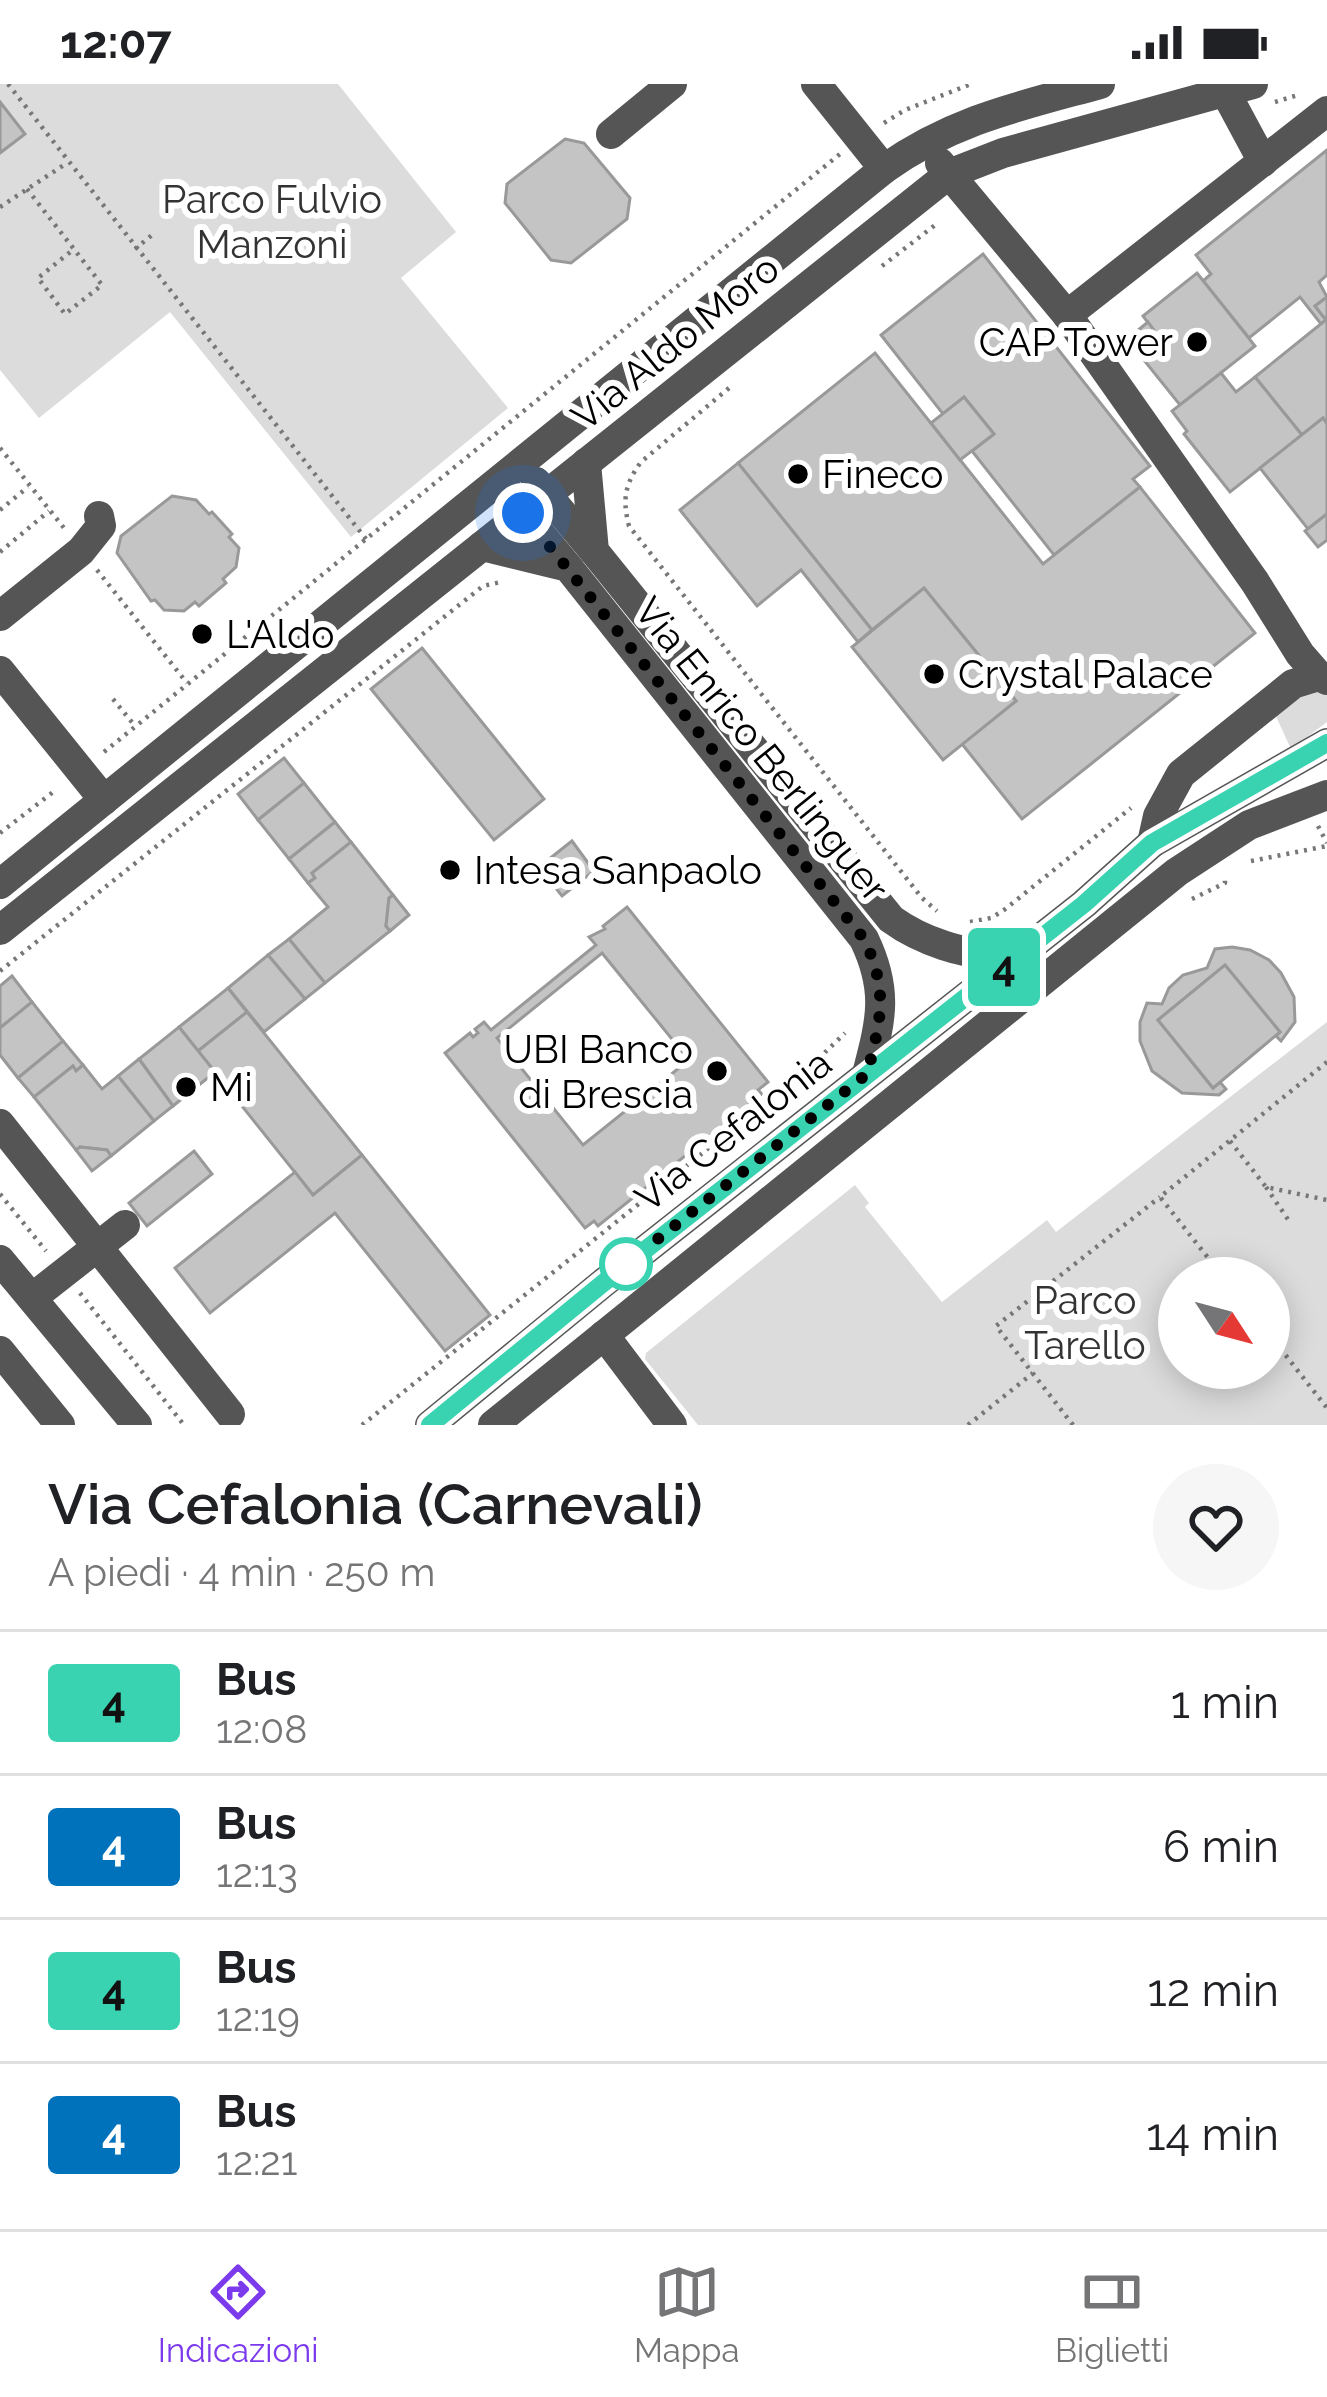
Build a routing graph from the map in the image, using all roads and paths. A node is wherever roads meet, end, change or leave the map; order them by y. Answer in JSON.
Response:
{"nodes":[{"id":1,"x":8,"y":84,"type":"edge"},
{"id":2,"x":672,"y":84,"type":"edge"},
{"id":3,"x":816,"y":84,"type":"edge"},
{"id":4,"x":971,"y":84,"type":"edge"},
{"id":5,"x":1100,"y":84,"type":"edge"},
{"id":6,"x":1234,"y":93,"type":"edge"},
{"id":7,"x":1319,"y":101,"type":"edge"},
{"id":8,"x":611,"y":134,"type":"dead end"},
{"id":9,"x":859,"y":140,"type":"junction"},
{"id":10,"x":923,"y":142,"type":"junction"},
{"id":11,"x":1263,"y":162,"type":"junction"},
{"id":12,"x":67,"y":163,"type":"junction"},
{"id":13,"x":884,"y":169,"type":"junction"},
{"id":14,"x":960,"y":185,"type":"junction"},
{"id":15,"x":27,"y":189,"type":"junction"},
{"id":16,"x":0,"y":207,"type":"edge"},
{"id":17,"x":152,"y":236,"type":"dead end"},
{"id":18,"x":135,"y":249,"type":"junction"},
{"id":19,"x":74,"y":250,"type":"junction"},
{"id":20,"x":869,"y":272,"type":"dead end"},
{"id":21,"x":1067,"y":315,"type":"junction"},
{"id":22,"x":737,"y":379,"type":"dead end"},
{"id":23,"x":586,"y":463,"type":"junction"},
{"id":24,"x":30,"y":486,"type":"dead end"},
{"id":25,"x":528,"y":488,"type":"junction"},
{"id":26,"x":0,"y":510,"type":"edge"},
{"id":27,"x":50,"y":511,"type":"dead end"},
{"id":28,"x":99,"y":516,"type":"dead end"},
{"id":29,"x":366,"y":539,"type":"junction"},
{"id":30,"x":482,"y":546,"type":"junction"},
{"id":31,"x":0,"y":552,"type":"edge"},
{"id":32,"x":581,"y":559,"type":"junction"},
{"id":33,"x":508,"y":580,"type":"dead end"},
{"id":34,"x":0,"y":616,"type":"edge"},
{"id":35,"x":1324,"y":669,"type":"edge"},
{"id":36,"x":0,"y":671,"type":"edge"},
{"id":37,"x":113,"y":699,"type":"dead end"},
{"id":38,"x":136,"y":726,"type":"junction"},
{"id":39,"x":1327,"y":743,"type":"edge"},
{"id":40,"x":81,"y":771,"type":"junction"},
{"id":41,"x":1327,"y":795,"type":"edge"},
{"id":42,"x":104,"y":800,"type":"junction"},
{"id":43,"x":1138,"y":802,"type":"dead end"},
{"id":44,"x":0,"y":833,"type":"edge"},
{"id":45,"x":1152,"y":843,"type":"junction"},
{"id":46,"x":0,"y":884,"type":"edge"},
{"id":47,"x":972,"y":922,"type":"junction"},
{"id":48,"x":0,"y":930,"type":"edge"},
{"id":49,"x":942,"y":947,"type":"junction"},
{"id":50,"x":1011,"y":962,"type":"junction"},
{"id":51,"x":0,"y":971,"type":"edge"},
{"id":52,"x":882,"y":996,"type":"junction"},
{"id":53,"x":1327,"y":1062,"type":"edge"},
{"id":54,"x":867,"y":1074,"type":"junction"},
{"id":55,"x":0,"y":1124,"type":"edge"},
{"id":56,"x":1230,"y":1142,"type":"junction"},
{"id":57,"x":1266,"y":1186,"type":"junction"},
{"id":58,"x":0,"y":1194,"type":"edge"},
{"id":59,"x":1160,"y":1197,"type":"junction"},
{"id":60,"x":1327,"y":1200,"type":"edge"},
{"id":61,"x":1289,"y":1221,"type":"dead end"},
{"id":62,"x":124,"y":1225,"type":"dead end"},
{"id":63,"x":98,"y":1246,"type":"junction"},
{"id":64,"x":1207,"y":1257,"type":"edge"},
{"id":65,"x":0,"y":1260,"type":"edge"},
{"id":66,"x":64,"y":1273,"type":"junction"},
{"id":67,"x":32,"y":1298,"type":"junction"},
{"id":68,"x":604,"y":1335,"type":"junction"},
{"id":69,"x":0,"y":1351,"type":"edge"},
{"id":70,"x":1290,"y":1360,"type":"edge"},
{"id":71,"x":1033,"y":1373,"type":"junction"},
{"id":72,"x":11,"y":1386,"type":"edge"},
{"id":73,"x":1327,"y":1407,"type":"edge"},
{"id":74,"x":230,"y":1414,"type":"dead end"},
{"id":75,"x":60,"y":1425,"type":"edge"},
{"id":76,"x":137,"y":1425,"type":"edge"},
{"id":77,"x":184,"y":1425,"type":"edge"},
{"id":78,"x":362,"y":1425,"type":"edge"},
{"id":79,"x":430,"y":1425,"type":"edge"},
{"id":80,"x":493,"y":1425,"type":"edge"},
{"id":81,"x":672,"y":1425,"type":"edge"},
{"id":82,"x":968,"y":1425,"type":"edge"},
{"id":83,"x":1073,"y":1425,"type":"edge"}],
"edges":[{"from":1,"to":12,"type":"path"},
{"from":2,"to":8,"type":"street"},
{"from":3,"to":9,"type":"street"},
{"from":4,"to":9,"type":"path"},
{"from":5,"to":10,"type":"street","name":"Via Aldo Moro"},
{"from":6,"to":7,"type":"path"},
{"from":6,"to":11,"type":"street"},
{"from":6,"to":14,"type":"street","name":"Via Aldo Moro"},
{"from":7,"to":11,"type":"street"},
{"from":9,"to":13,"type":"street"},
{"from":9,"to":29,"type":"path"},
{"from":10,"to":13,"type":"street","name":"Via Aldo Moro"},
{"from":10,"to":14,"type":"street"},
{"from":11,"to":21,"type":"street"},
{"from":12,"to":15,"type":"path"},
{"from":12,"to":18,"type":"path"},
{"from":13,"to":25,"type":"street","name":"Via Aldo Moro"},
{"from":14,"to":20,"type":"path"},
{"from":14,"to":21,"type":"street"},
{"from":14,"to":23,"type":"street","name":"Via Aldo Moro"},
{"from":15,"to":16,"type":"path"},
{"from":15,"to":19,"type":"path"},
{"from":17,"to":18,"type":"path"},
{"from":18,"to":29,"type":"path"},
{"from":19,"to":19,"type":"path"},
{"from":21,"to":35,"type":"street"},
{"from":22,"to":47,"type":"path"},
{"from":23,"to":25,"type":"street","name":"Via Aldo Moro"},
{"from":23,"to":32,"type":"street"},
{"from":24,"to":26,"type":"path"},
{"from":25,"to":30,"type":"street","name":"Via Aldo Moro"},
{"from":25,"to":32,"type":"street"},
{"from":25,"to":42,"type":"street","name":"Via Aldo Moro"},
{"from":27,"to":31,"type":"path"},
{"from":28,"to":34,"type":"street"},
{"from":29,"to":38,"type":"path"},
{"from":30,"to":32,"type":"street"},
{"from":30,"to":48,"type":"street","name":"Via Aldo Moro"},
{"from":32,"to":49,"type":"street","name":"Via Enrico Berlinguer"},
{"from":32,"to":52,"type":"street","name":"Via Enrico Berlinguer"},
{"from":33,"to":51,"type":"path"},
{"from":35,"to":45,"type":"street"},
{"from":36,"to":40,"type":"street"},
{"from":37,"to":38,"type":"path"},
{"from":38,"to":40,"type":"path"},
{"from":39,"to":45,"type":"street","name":"Via Cefalonia"},
{"from":40,"to":42,"type":"street"},
{"from":40,"to":44,"type":"path"},
{"from":41,"to":68,"type":"street","name":"Via Cefalonia"},
{"from":42,"to":46,"type":"street","name":"Via Aldo Moro"},
{"from":43,"to":47,"type":"path"},
{"from":45,"to":50,"type":"street","name":"Via Cefalonia"},
{"from":47,"to":49,"type":"path"},
{"from":49,"to":50,"type":"street","name":"Via Enrico Berlinguer"},
{"from":50,"to":54,"type":"street","name":"Via Cefalonia"},
{"from":52,"to":54,"type":"street","name":"Via Enrico Berlinguer"},
{"from":52,"to":78,"type":"path"},
{"from":53,"to":56,"type":"path"},
{"from":54,"to":79,"type":"street","name":"Via Cefalonia"},
{"from":55,"to":63,"type":"street"},
{"from":56,"to":57,"type":"path"},
{"from":56,"to":59,"type":"path"},
{"from":57,"to":60,"type":"path"},
{"from":57,"to":61,"type":"path"},
{"from":58,"to":66,"type":"path"},
{"from":59,"to":64,"type":"path"},
{"from":59,"to":71,"type":"path"},
{"from":62,"to":63,"type":"street"},
{"from":63,"to":66,"type":"street"},
{"from":63,"to":74,"type":"street"},
{"from":65,"to":67,"type":"street"},
{"from":66,"to":67,"type":"street"},
{"from":66,"to":77,"type":"path"},
{"from":67,"to":76,"type":"street"},
{"from":68,"to":80,"type":"street","name":"Via Cefalonia"},
{"from":68,"to":81,"type":"street"},
{"from":69,"to":72,"type":"street"},
{"from":70,"to":73,"type":"path"},
{"from":71,"to":82,"type":"path"},
{"from":71,"to":83,"type":"path"},
{"from":72,"to":75,"type":"street"}]}
